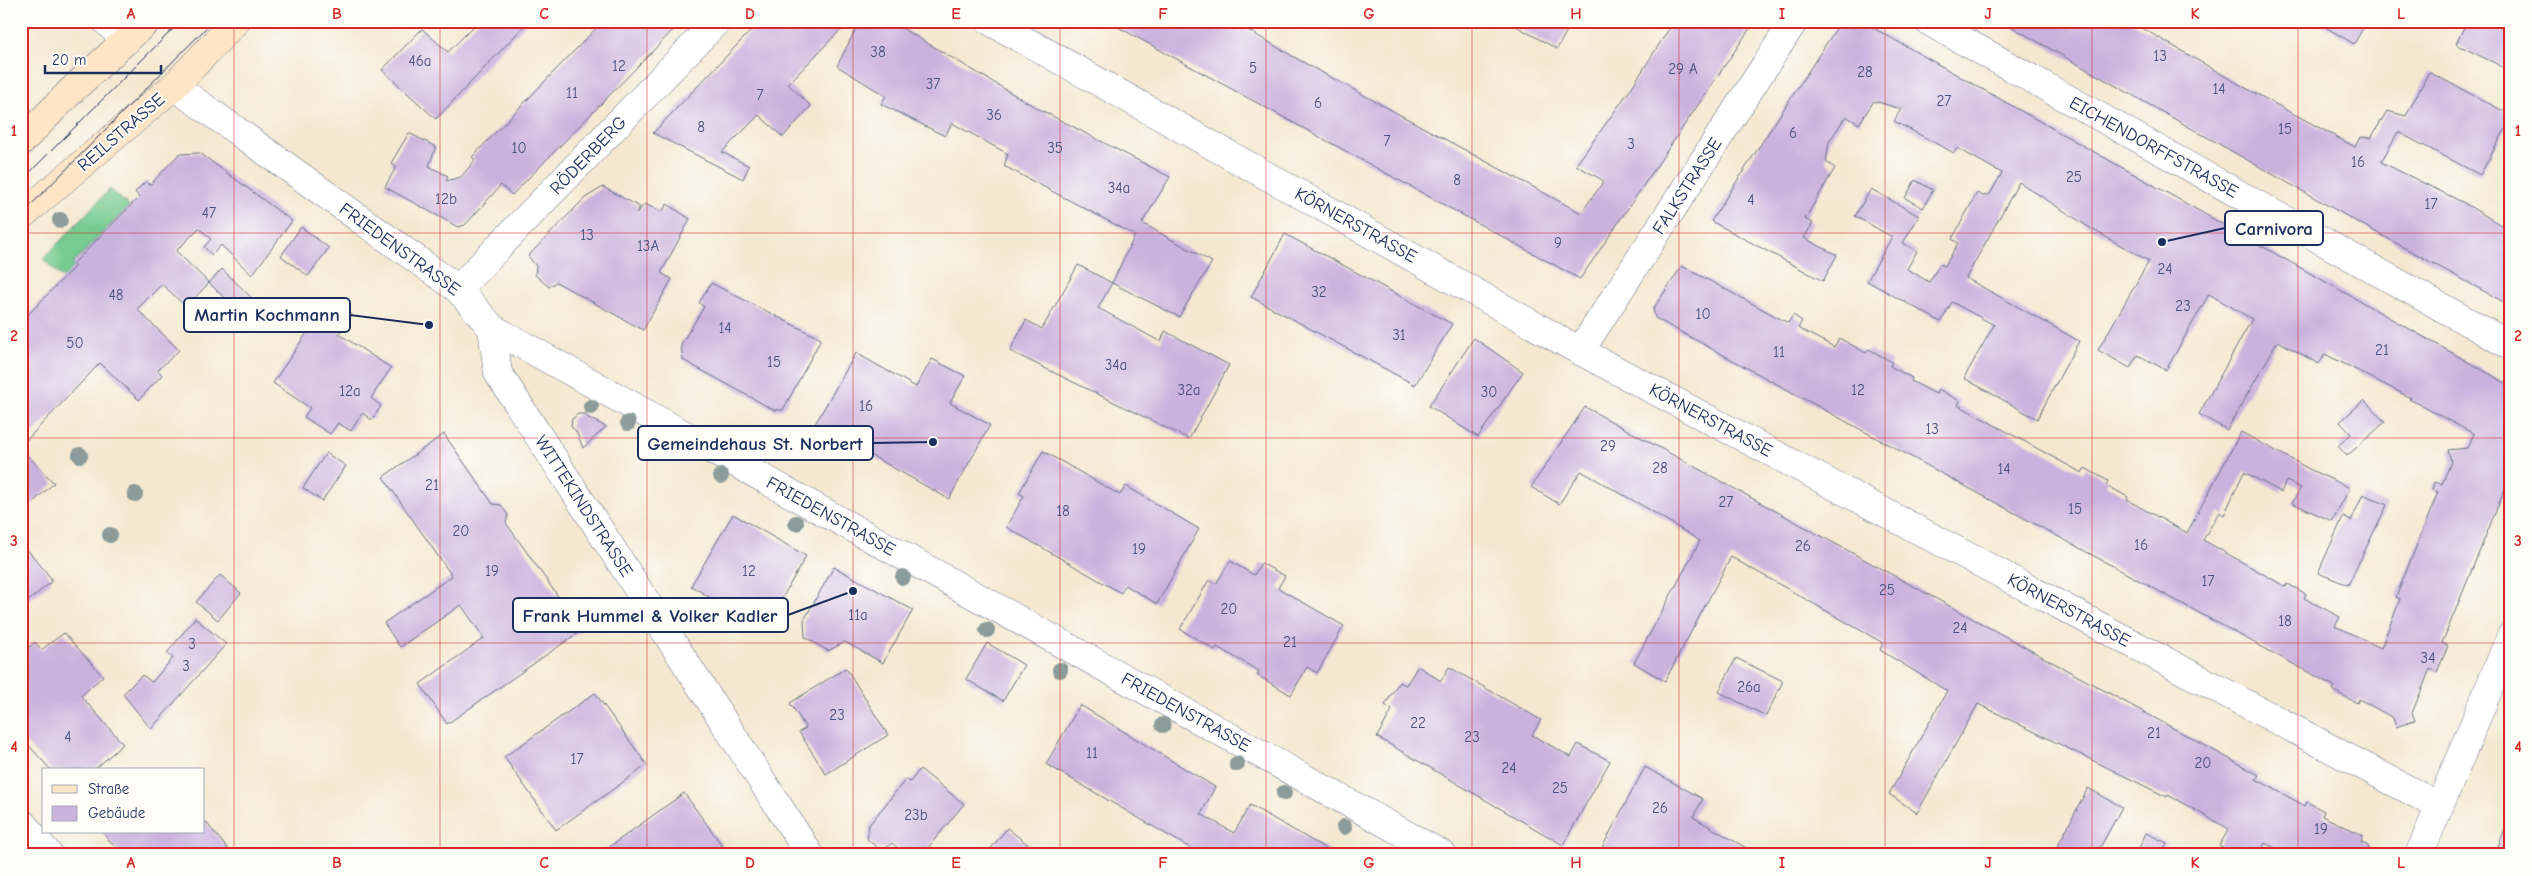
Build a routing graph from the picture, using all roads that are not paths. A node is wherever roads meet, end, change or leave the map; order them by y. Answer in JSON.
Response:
{"nodes":[{"id":1,"x":106,"y":21,"type":"edge"},
{"id":2,"x":147,"y":21,"type":"edge"},
{"id":3,"x":236,"y":21,"type":"edge"},
{"id":4,"x":717,"y":21,"type":"edge"},
{"id":5,"x":990,"y":21,"type":"edge"},
{"id":6,"x":1794,"y":21,"type":"edge"},
{"id":7,"x":1928,"y":21,"type":"edge"},
{"id":8,"x":126,"y":42,"type":"junction"},
{"id":9,"x":174,"y":86,"type":"junction"},
{"id":10,"x":21,"y":142,"type":"edge"},
{"id":11,"x":21,"y":216,"type":"edge"},
{"id":12,"x":458,"y":289,"type":"junction"},
{"id":13,"x":492,"y":328,"type":"junction"},
{"id":14,"x":2511,"y":346,"type":"edge"},
{"id":15,"x":1580,"y":351,"type":"junction"},
{"id":16,"x":2511,"y":636,"type":"edge"},
{"id":17,"x":2439,"y":806,"type":"junction"},
{"id":18,"x":21,"y":822,"type":"edge"},
{"id":19,"x":49,"y":855,"type":"edge"},
{"id":20,"x":810,"y":855,"type":"edge"},
{"id":21,"x":1442,"y":855,"type":"edge"},
{"id":22,"x":2419,"y":855,"type":"edge"}],
"edges":[{"from":1,"to":8,"type":"street"},
{"from":2,"to":8,"type":"street"},
{"from":3,"to":9,"type":"street","name":"REILSTRASSE"},
{"from":4,"to":12,"type":"street","name":"RÖDERBERG"},
{"from":5,"to":15,"type":"street","name":"KÖRNERSTRASSE"},
{"from":6,"to":15,"type":"street","name":"FALKSTRASSE"},
{"from":7,"to":14,"type":"street","name":"EICHENDORFFSTRASSE"},
{"from":8,"to":10,"type":"street"},
{"from":9,"to":11,"type":"street","name":"REILSTRASSE"},
{"from":9,"to":12,"type":"street","name":"FRIEDENSTRASSE"},
{"from":12,"to":13,"type":"street","name":"FRIEDENSTRASSE"},
{"from":13,"to":20,"type":"street","name":"WITTEKINDSTRASSE"},
{"from":13,"to":21,"type":"street","name":"FRIEDENSTRASSE"},
{"from":15,"to":17,"type":"street","name":"KÖRNERSTRASSE"},
{"from":16,"to":17,"type":"street"},
{"from":17,"to":22,"type":"street"},
{"from":18,"to":19,"type":"street"}]}
